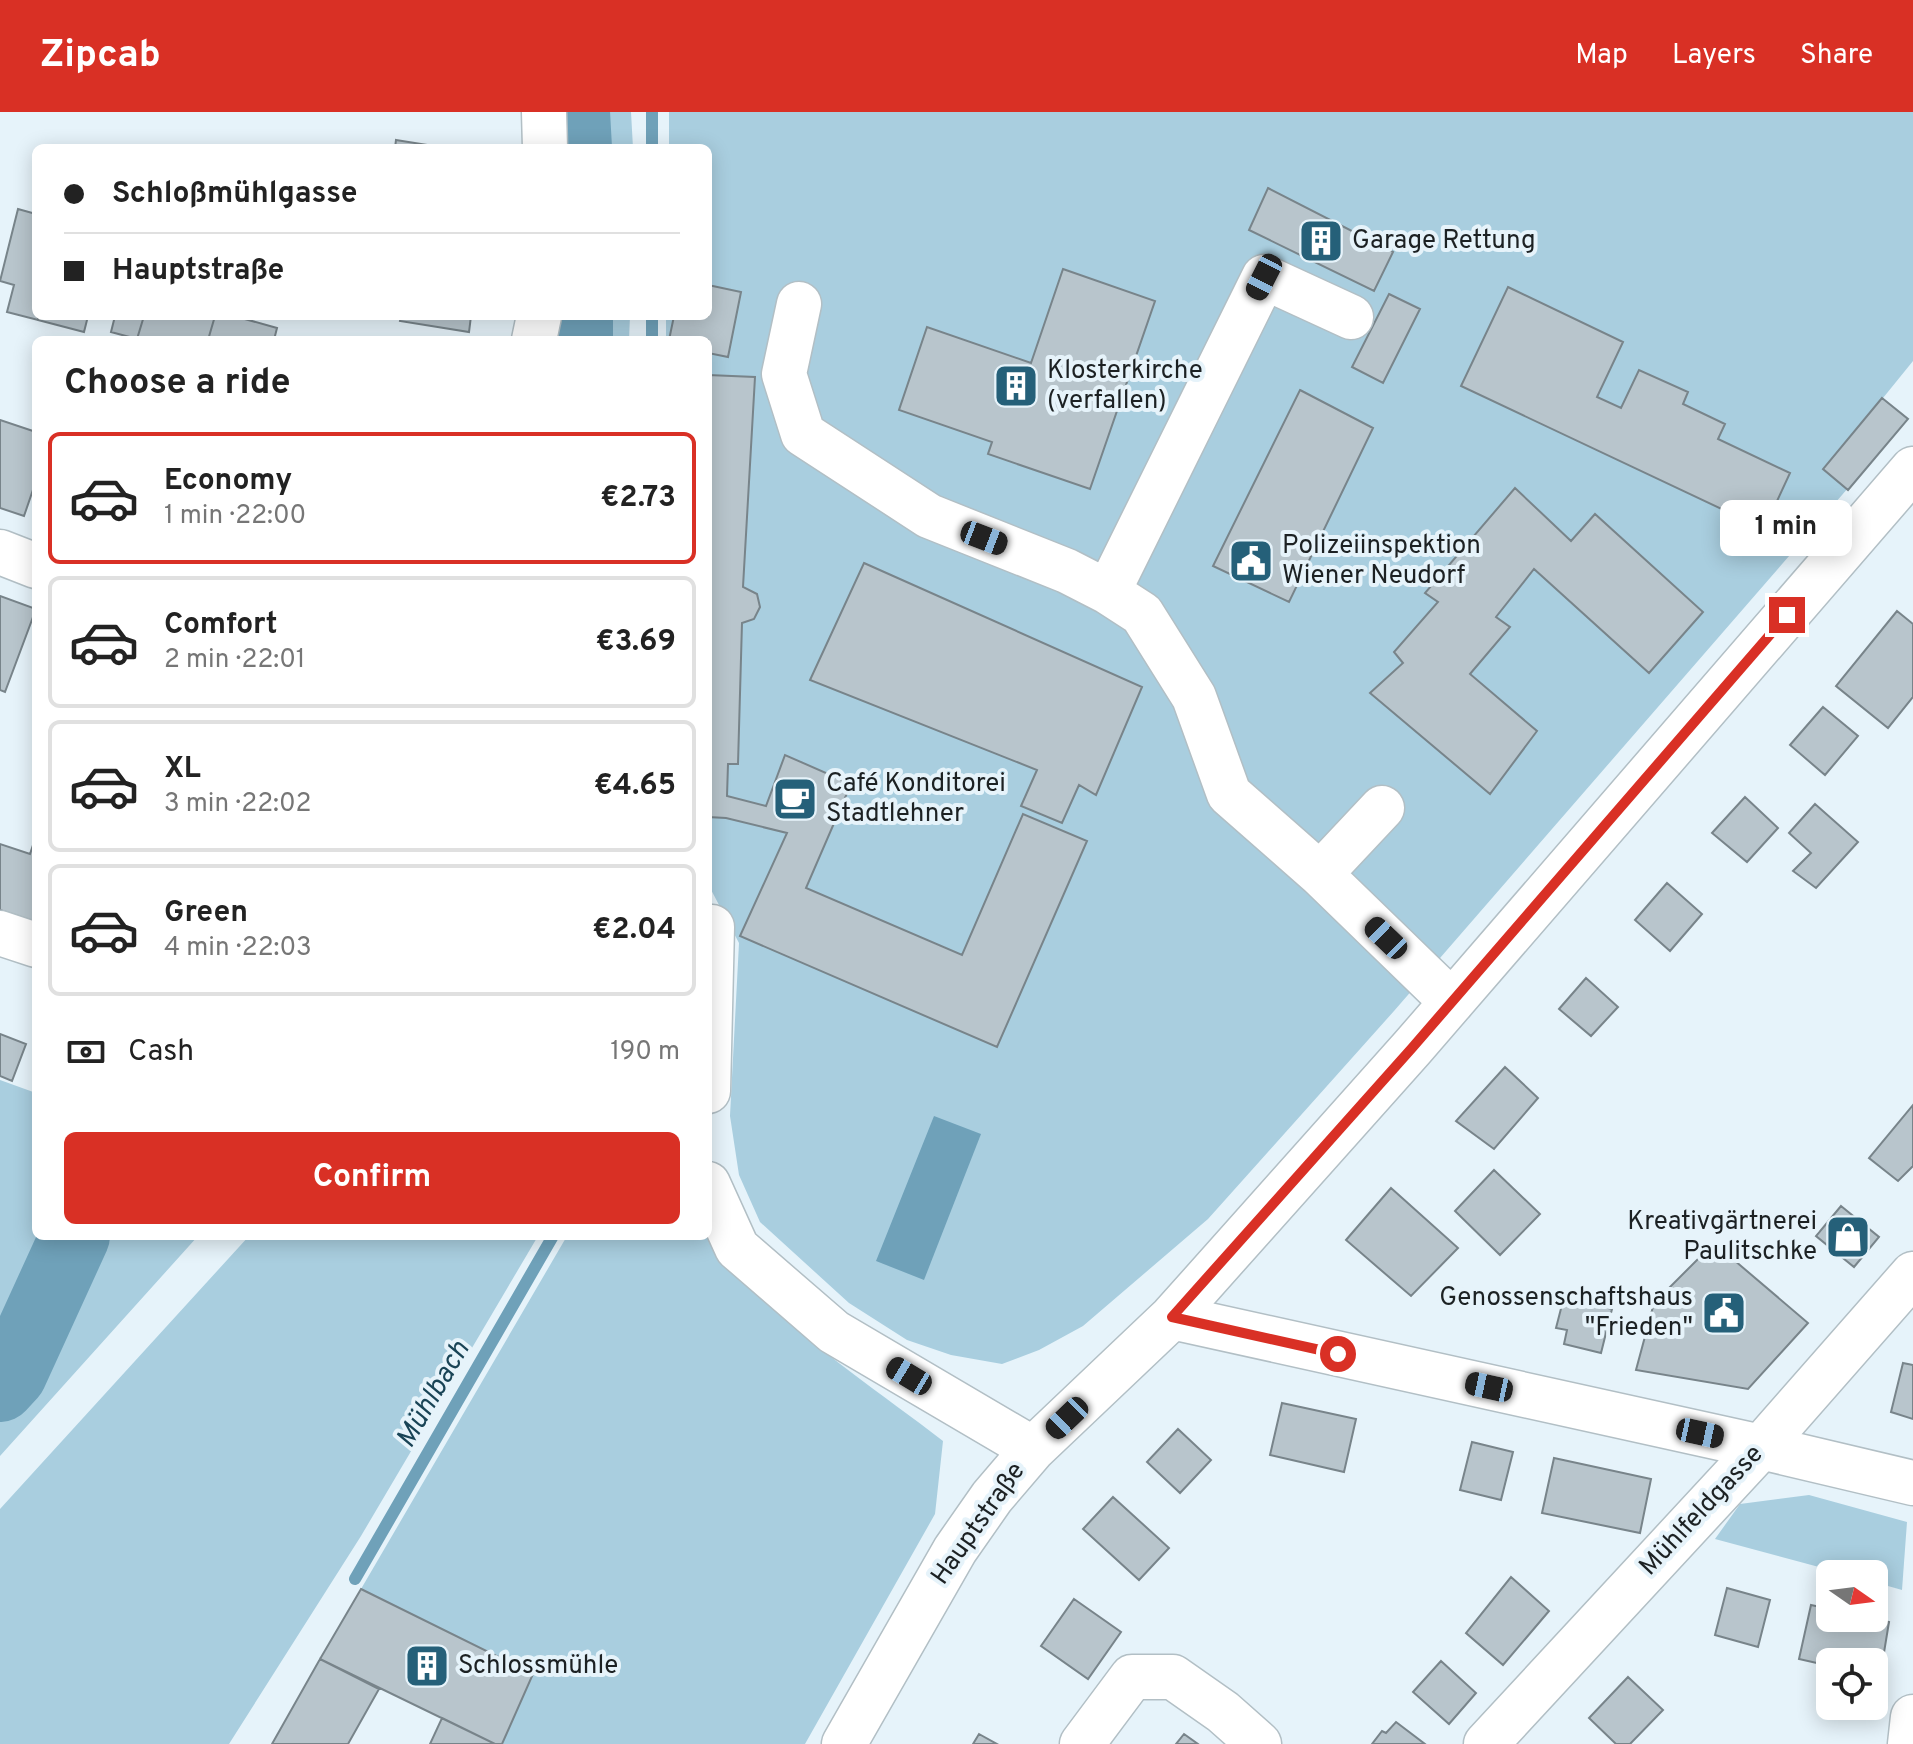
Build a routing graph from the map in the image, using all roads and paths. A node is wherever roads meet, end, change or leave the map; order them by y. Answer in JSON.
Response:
{"nodes":[{"id":1,"x":544,"y":112,"type":"edge"},
{"id":2,"x":545,"y":144,"type":"edge"},
{"id":3,"x":799,"y":304,"type":"dead end"},
{"id":4,"x":1351,"y":317,"type":"dead end"},
{"id":5,"x":1913,"y":469,"type":"edge"},
{"id":6,"x":0,"y":552,"type":"edge"},
{"id":7,"x":32,"y":564,"type":"edge"},
{"id":8,"x":1108,"y":592,"type":"junction"},
{"id":9,"x":1382,"y":808,"type":"dead end"},
{"id":10,"x":1320,"y":874,"type":"junction"},
{"id":11,"x":0,"y":933,"type":"edge"},
{"id":12,"x":32,"y":944,"type":"edge"},
{"id":13,"x":1452,"y":1002,"type":"junction"},
{"id":14,"x":712,"y":1193,"type":"edge"},
{"id":15,"x":1913,"y":1274,"type":"edge"},
{"id":16,"x":1172,"y":1317,"type":"junction"},
{"id":17,"x":1761,"y":1447,"type":"junction"},
{"id":18,"x":1033,"y":1449,"type":"junction"},
{"id":19,"x":1913,"y":1483,"type":"edge"},
{"id":20,"x":1913,"y":1717,"type":"edge"},
{"id":21,"x":844,"y":1744,"type":"edge"},
{"id":22,"x":1082,"y":1744,"type":"edge"},
{"id":23,"x":1259,"y":1744,"type":"edge"},
{"id":24,"x":1486,"y":1744,"type":"edge"},
{"id":25,"x":1910,"y":1744,"type":"edge"}],
"edges":[{"from":1,"to":2,"type":"street"},
{"from":3,"to":8,"type":"street"},
{"from":4,"to":8,"type":"street"},
{"from":5,"to":13,"type":"street","name":"Hauptstraße"},
{"from":6,"to":7,"type":"street"},
{"from":8,"to":10,"type":"street"},
{"from":9,"to":10,"type":"street"},
{"from":10,"to":13,"type":"street"},
{"from":11,"to":12,"type":"street"},
{"from":13,"to":16,"type":"street","name":"Hauptstraße"},
{"from":14,"to":18,"type":"street"},
{"from":15,"to":17,"type":"street","name":"Mühlfeldgasse"},
{"from":16,"to":17,"type":"street"},
{"from":16,"to":18,"type":"street","name":"Hauptstraße"},
{"from":17,"to":19,"type":"street"},
{"from":17,"to":24,"type":"street","name":"Mühlfeldgasse"},
{"from":18,"to":21,"type":"street","name":"Hauptstraße"},
{"from":20,"to":25,"type":"street"},
{"from":22,"to":23,"type":"street"}]}
